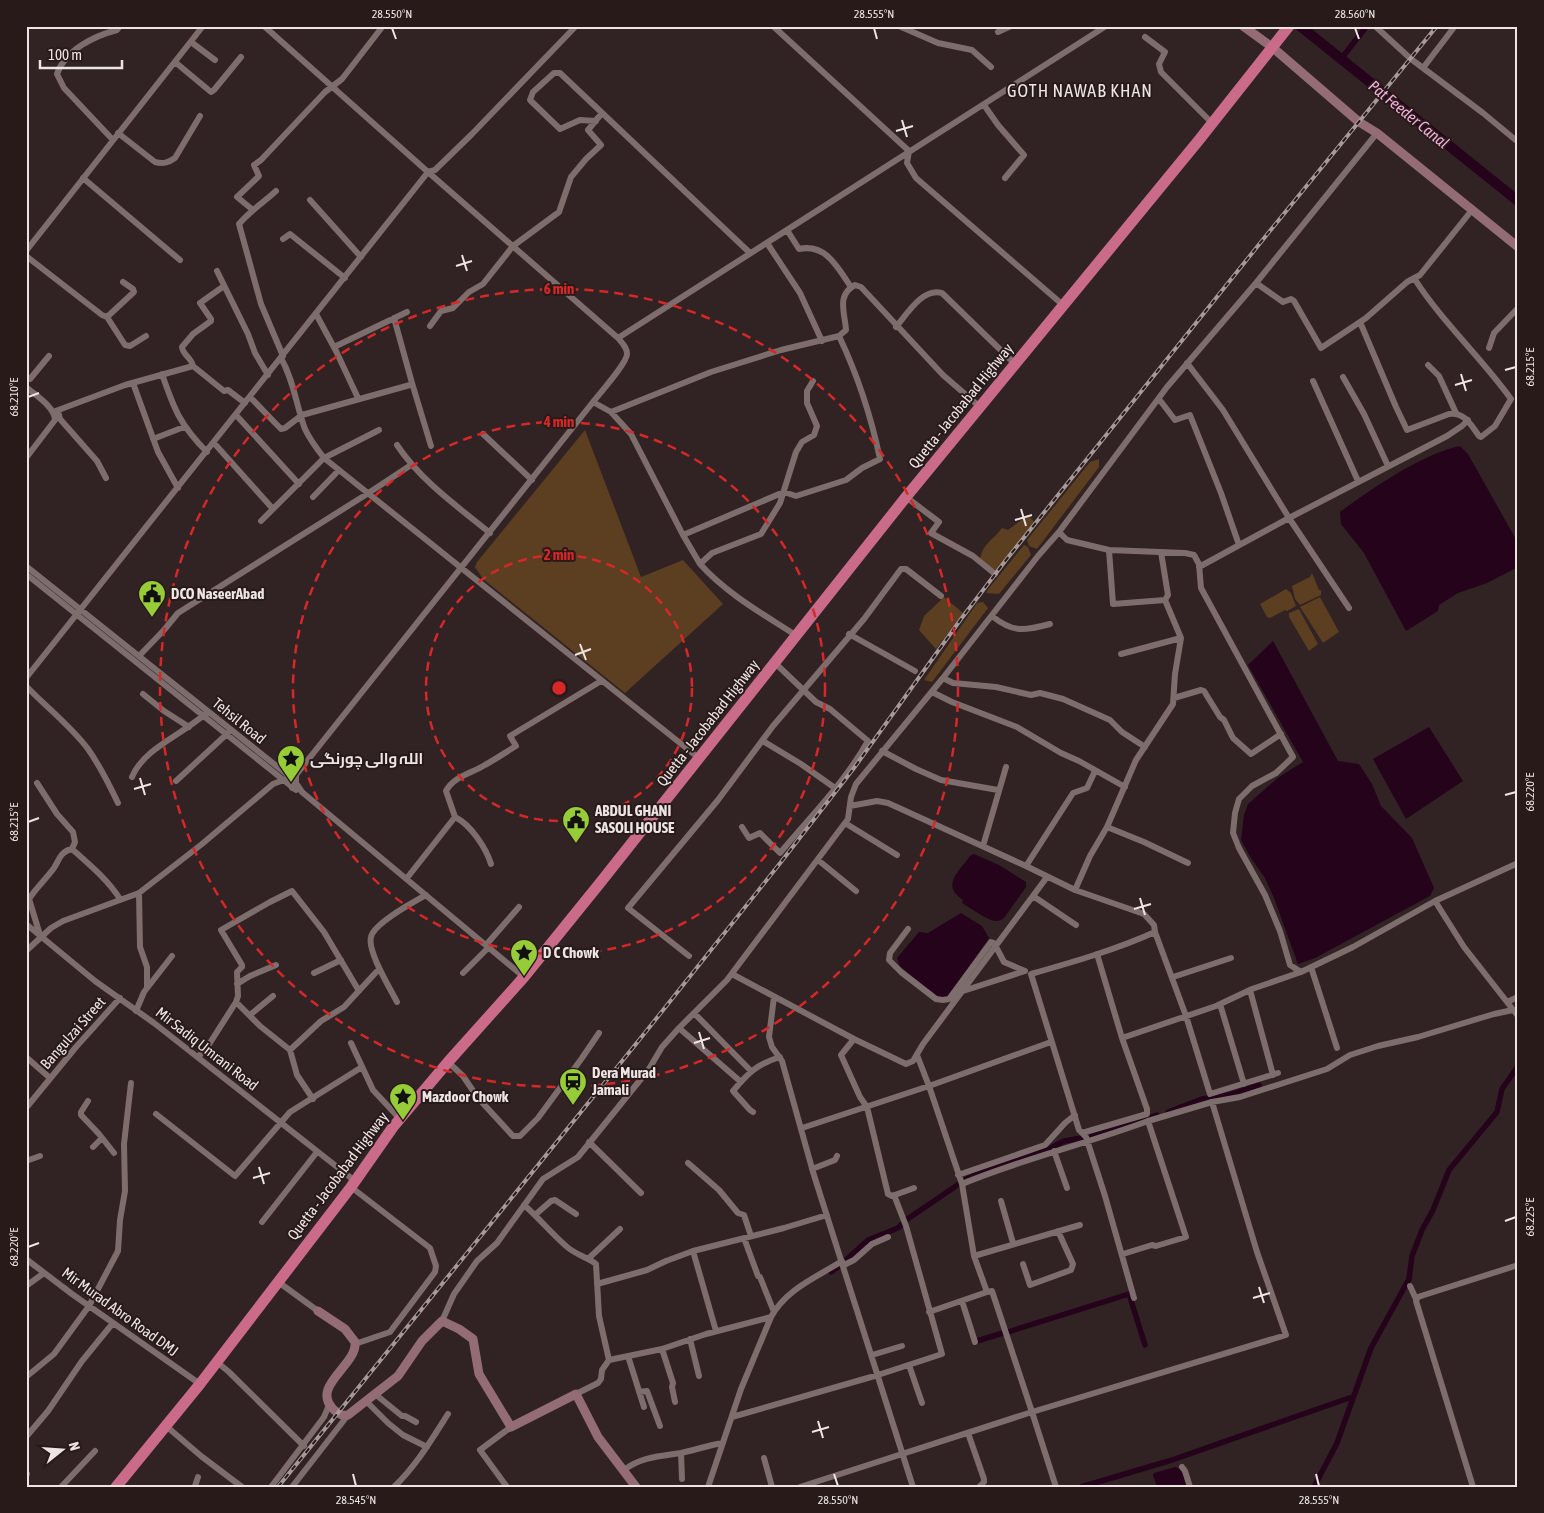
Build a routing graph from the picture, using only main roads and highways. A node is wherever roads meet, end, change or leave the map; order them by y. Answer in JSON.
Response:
{"nodes":[{"id":1,"x":1286,"y":30,"type":"edge"},
{"id":2,"x":116,"y":1487,"type":"edge"}],
"edges":[{"from":1,"to":2,"type":"highway","name":"Quetta - Jacobabad Highway"}]}
